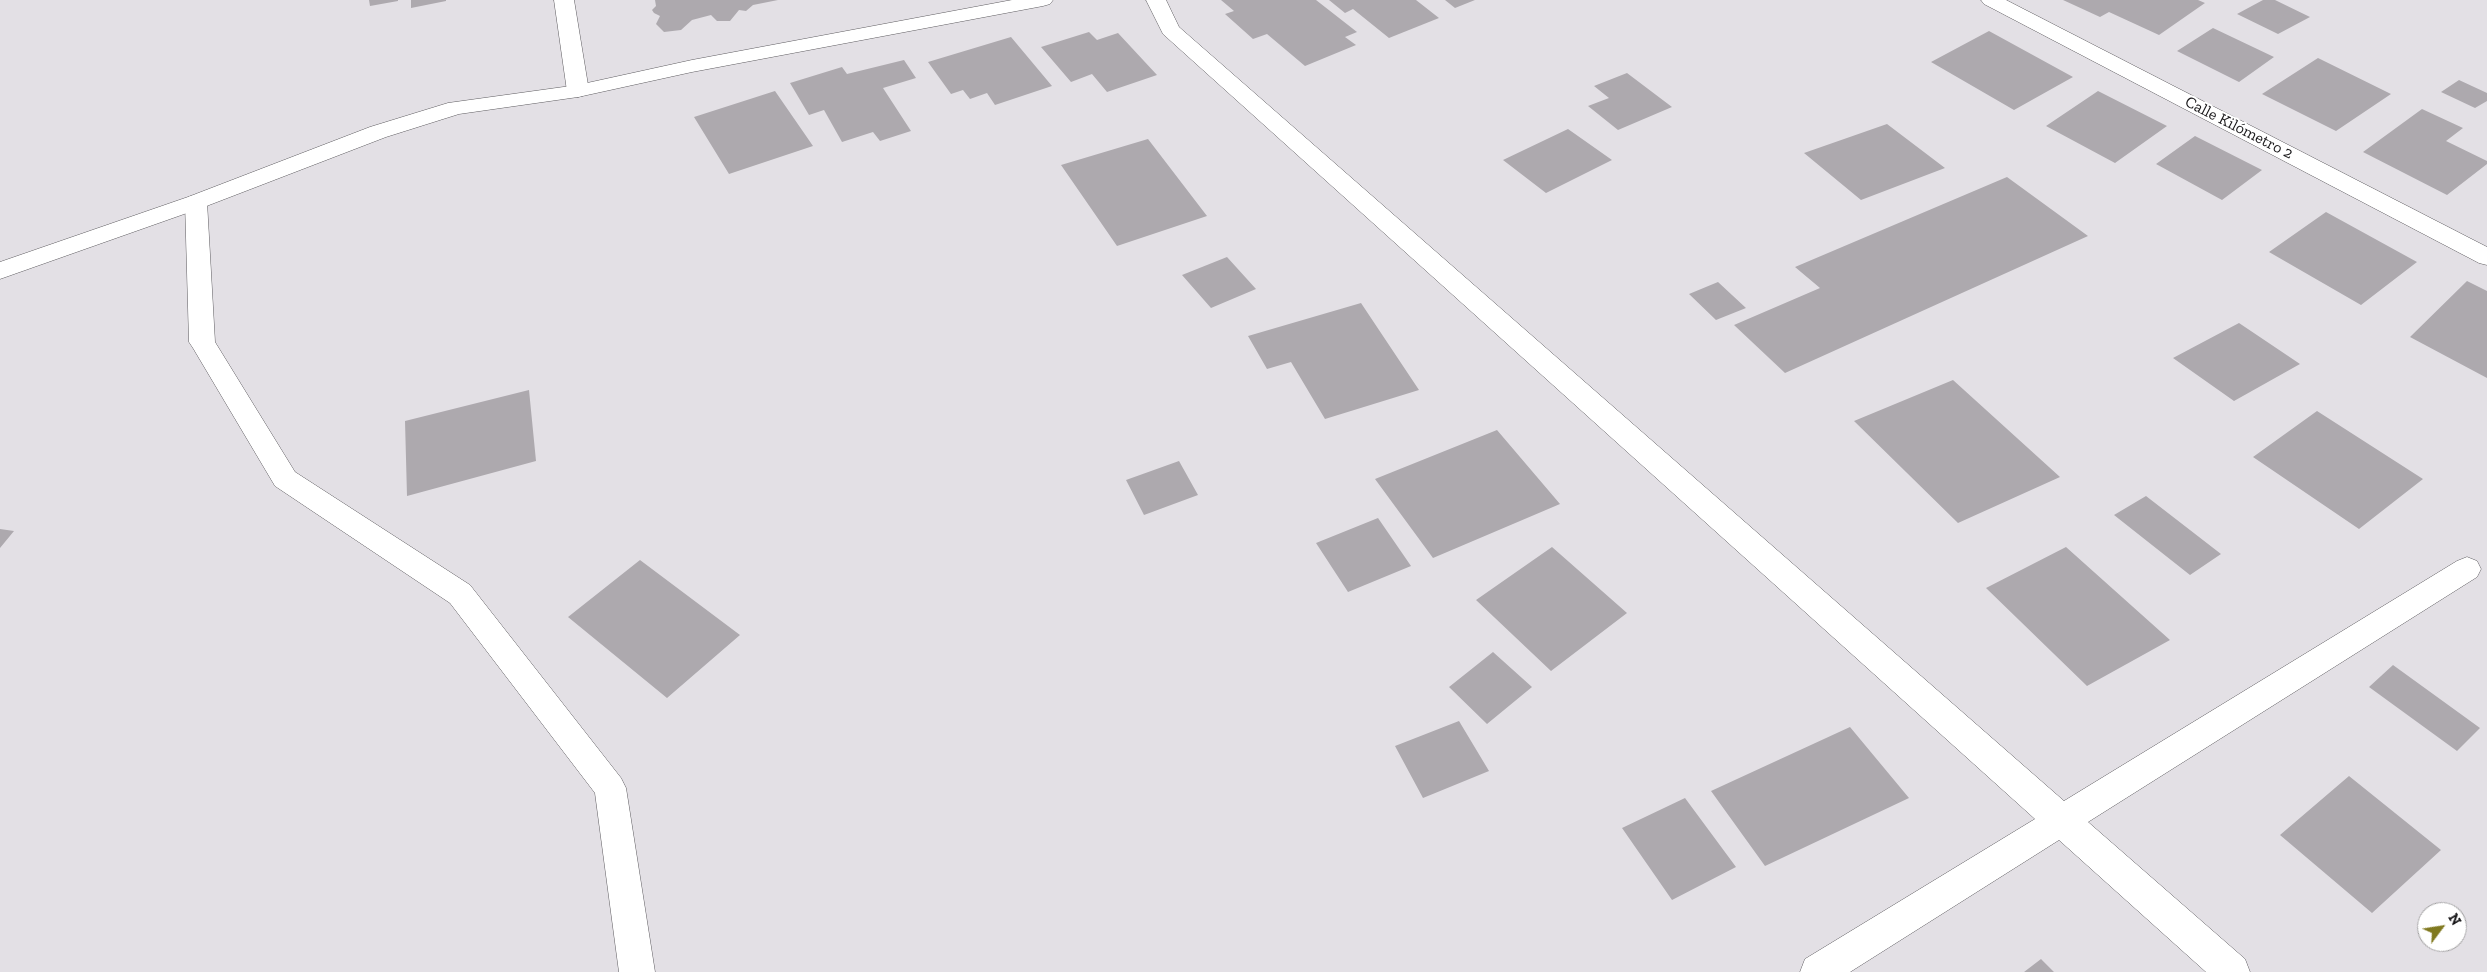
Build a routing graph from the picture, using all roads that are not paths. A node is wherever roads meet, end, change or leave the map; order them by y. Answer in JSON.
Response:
{"nodes":[{"id":1,"x":564,"y":0,"type":"edge"},
{"id":2,"x":1043,"y":0,"type":"edge"},
{"id":3,"x":1156,"y":0,"type":"edge"},
{"id":4,"x":1991,"y":0,"type":"edge"},
{"id":5,"x":578,"y":91,"type":"junction"},
{"id":6,"x":196,"y":202,"type":"junction"},
{"id":7,"x":2487,"y":257,"type":"edge"},
{"id":8,"x":0,"y":271,"type":"edge"},
{"id":9,"x":2467,"y":569,"type":"dead end"},
{"id":10,"x":2062,"y":821,"type":"junction"},
{"id":11,"x":637,"y":972,"type":"edge"},
{"id":12,"x":1818,"y":972,"type":"edge"},
{"id":13,"x":2232,"y":972,"type":"edge"}],
"edges":[{"from":1,"to":5,"type":"street"},
{"from":2,"to":5,"type":"street"},
{"from":3,"to":10,"type":"street"},
{"from":4,"to":7,"type":"street","name":"Calle Kilómetro 2"},
{"from":5,"to":6,"type":"street"},
{"from":6,"to":8,"type":"street"},
{"from":6,"to":11,"type":"street"},
{"from":9,"to":10,"type":"street"},
{"from":10,"to":12,"type":"street"},
{"from":10,"to":13,"type":"street"}]}
